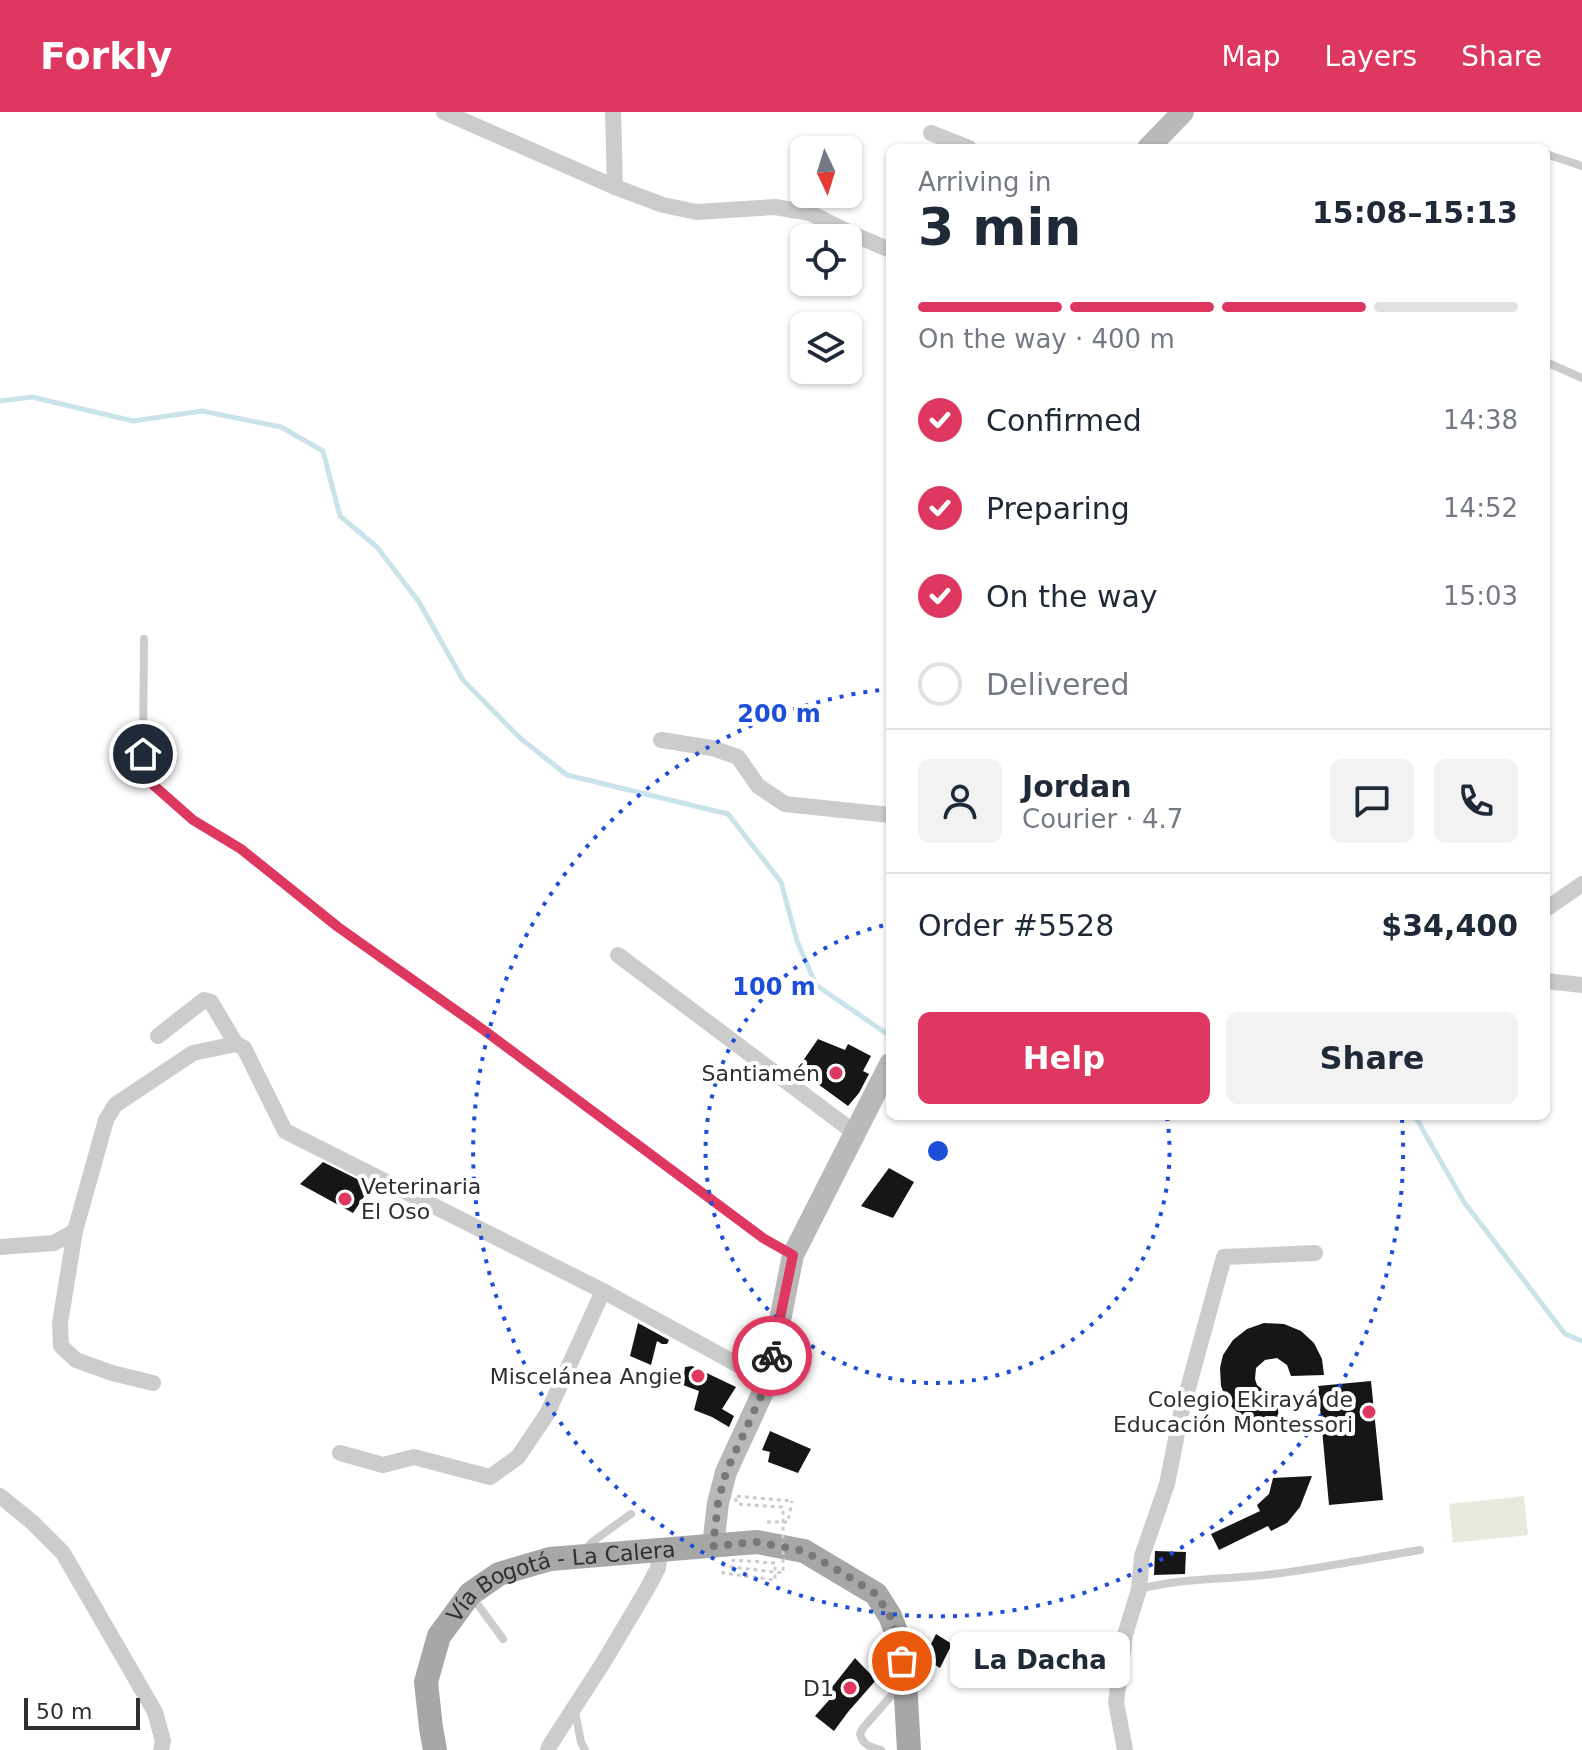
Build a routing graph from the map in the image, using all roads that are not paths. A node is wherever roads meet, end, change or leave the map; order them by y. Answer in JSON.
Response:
{"nodes":[{"id":1,"x":444,"y":112,"type":"edge"},
{"id":2,"x":613,"y":112,"type":"edge"},
{"id":3,"x":1183,"y":112,"type":"edge"},
{"id":4,"x":931,"y":133,"type":"dead end"},
{"id":5,"x":959,"y":144,"type":"edge"},
{"id":6,"x":1157,"y":144,"type":"edge"},
{"id":7,"x":1550,"y":155,"type":"edge"},
{"id":8,"x":1582,"y":166,"type":"edge"},
{"id":9,"x":615,"y":187,"type":"junction"},
{"id":10,"x":886,"y":248,"type":"edge"},
{"id":11,"x":1550,"y":364,"type":"edge"},
{"id":12,"x":1582,"y":378,"type":"edge"},
{"id":13,"x":144,"y":639,"type":"dead end"},
{"id":14,"x":661,"y":740,"type":"dead end"},
{"id":15,"x":886,"y":815,"type":"edge"},
{"id":16,"x":1582,"y":884,"type":"edge"},
{"id":17,"x":1550,"y":906,"type":"edge"},
{"id":18,"x":618,"y":955,"type":"dead end"},
{"id":19,"x":1550,"y":981,"type":"edge"},
{"id":20,"x":1582,"y":985,"type":"edge"},
{"id":21,"x":158,"y":1036,"type":"dead end"},
{"id":22,"x":236,"y":1044,"type":"junction"},
{"id":23,"x":886,"y":1072,"type":"edge"},
{"id":24,"x":855,"y":1133,"type":"junction"},
{"id":25,"x":75,"y":1231,"type":"junction"},
{"id":26,"x":0,"y":1247,"type":"edge"},
{"id":27,"x":1315,"y":1253,"type":"dead end"},
{"id":28,"x":793,"y":1255,"type":"junction"},
{"id":29,"x":603,"y":1291,"type":"junction"},
{"id":30,"x":768,"y":1381,"type":"junction"},
{"id":31,"x":153,"y":1383,"type":"dead end"},
{"id":32,"x":340,"y":1453,"type":"dead end"},
{"id":33,"x":0,"y":1496,"type":"edge"},
{"id":34,"x":631,"y":1514,"type":"dead end"},
{"id":35,"x":1420,"y":1550,"type":"dead end"},
{"id":36,"x":660,"y":1551,"type":"junction"},
{"id":37,"x":718,"y":1554,"type":"junction"},
{"id":38,"x":579,"y":1557,"type":"junction"},
{"id":39,"x":1139,"y":1589,"type":"junction"},
{"id":40,"x":470,"y":1594,"type":"junction"},
{"id":41,"x":503,"y":1639,"type":"dead end"},
{"id":42,"x":905,"y":1681,"type":"junction"},
{"id":43,"x":574,"y":1706,"type":"junction"},
{"id":44,"x":161,"y":1750,"type":"edge"},
{"id":45,"x":435,"y":1750,"type":"edge"},
{"id":46,"x":548,"y":1750,"type":"edge"},
{"id":47,"x":585,"y":1750,"type":"edge"},
{"id":48,"x":881,"y":1750,"type":"edge"},
{"id":49,"x":909,"y":1750,"type":"edge"},
{"id":50,"x":1125,"y":1750,"type":"edge"}],
"edges":[{"from":1,"to":9,"type":"street"},
{"from":2,"to":9,"type":"street"},
{"from":3,"to":6,"type":"street"},
{"from":4,"to":5,"type":"street"},
{"from":7,"to":8,"type":"lane"},
{"from":9,"to":10,"type":"street"},
{"from":11,"to":12,"type":"lane"},
{"from":13,"to":28,"type":"lane"},
{"from":14,"to":15,"type":"street"},
{"from":16,"to":17,"type":"street"},
{"from":18,"to":24,"type":"street"},
{"from":19,"to":20,"type":"street"},
{"from":21,"to":22,"type":"street"},
{"from":22,"to":25,"type":"street"},
{"from":22,"to":29,"type":"street"},
{"from":23,"to":24,"type":"street"},
{"from":24,"to":28,"type":"street"},
{"from":25,"to":26,"type":"street"},
{"from":25,"to":31,"type":"street"},
{"from":27,"to":39,"type":"street"},
{"from":28,"to":30,"type":"street"},
{"from":29,"to":30,"type":"street"},
{"from":29,"to":32,"type":"street"},
{"from":30,"to":37,"type":"street"},
{"from":33,"to":44,"type":"street"},
{"from":34,"to":38,"type":"lane"},
{"from":35,"to":39,"type":"lane"},
{"from":36,"to":37,"type":"main road","name":"Vía Bogotá - La Calera"},
{"from":36,"to":38,"type":"main road","name":"Vía Bogotá - La Calera"},
{"from":36,"to":43,"type":"street"},
{"from":37,"to":42,"type":"main road","name":"Vía Bogotá - La Calera"},
{"from":38,"to":40,"type":"main road","name":"Vía Bogotá - La Calera"},
{"from":39,"to":50,"type":"street"},
{"from":40,"to":41,"type":"lane"},
{"from":40,"to":45,"type":"main road","name":"Vía Bogotá - La Calera"},
{"from":42,"to":48,"type":"lane"},
{"from":42,"to":49,"type":"main road","name":"Vía Bogotá - La Calera"},
{"from":43,"to":46,"type":"street"},
{"from":43,"to":47,"type":"lane"}]}
